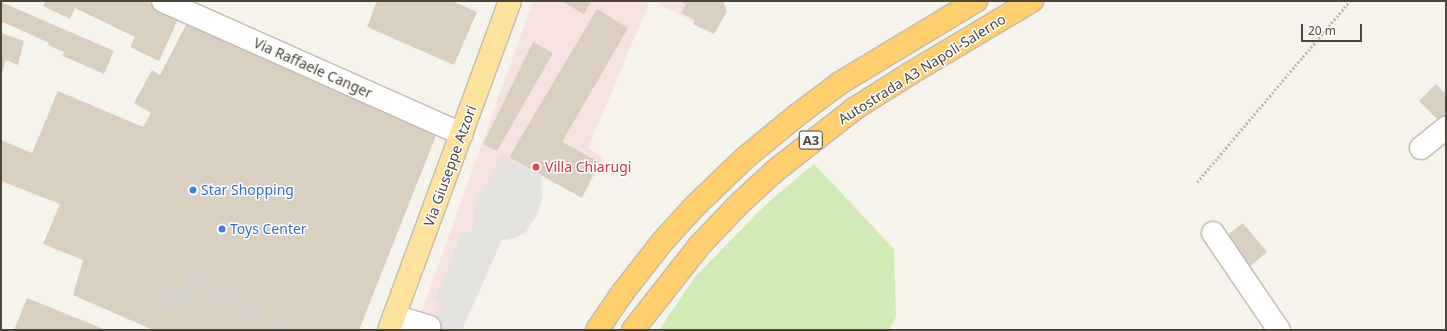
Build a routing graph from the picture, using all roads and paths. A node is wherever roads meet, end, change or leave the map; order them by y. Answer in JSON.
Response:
{"nodes":[{"id":1,"x":163,"y":1,"type":"edge"},
{"id":2,"x":510,"y":1,"type":"edge"},
{"id":3,"x":976,"y":1,"type":"edge"},
{"id":4,"x":1032,"y":1,"type":"edge"},
{"id":5,"x":1350,"y":1,"type":"edge"},
{"id":6,"x":1446,"y":128,"type":"edge"},
{"id":7,"x":462,"y":134,"type":"junction"},
{"id":8,"x":1420,"y":148,"type":"dead end"},
{"id":9,"x":1197,"y":182,"type":"dead end"},
{"id":10,"x":1212,"y":233,"type":"dead end"},
{"id":11,"x":391,"y":323,"type":"edge"},
{"id":12,"x":429,"y":327,"type":"dead end"},
{"id":13,"x":597,"y":330,"type":"edge"},
{"id":14,"x":634,"y":330,"type":"edge"},
{"id":15,"x":1279,"y":330,"type":"edge"}],
"edges":[{"from":1,"to":7,"type":"street","name":"Via Raffaele Canger"},
{"from":2,"to":7,"type":"main road","name":"Via Giuseppe Atzori"},
{"from":3,"to":13,"type":"highway","name":"Autostrada A3 Napoli-Salerno","number":"A3"},
{"from":4,"to":14,"type":"highway","name":"Autostrada A3 Napoli-Salerno","number":"A3"},
{"from":5,"to":9,"type":"path"},
{"from":6,"to":8,"type":"street"},
{"from":7,"to":11,"type":"main road","name":"Via Giuseppe Atzori"},
{"from":10,"to":15,"type":"street"},
{"from":11,"to":12,"type":"street"}]}
